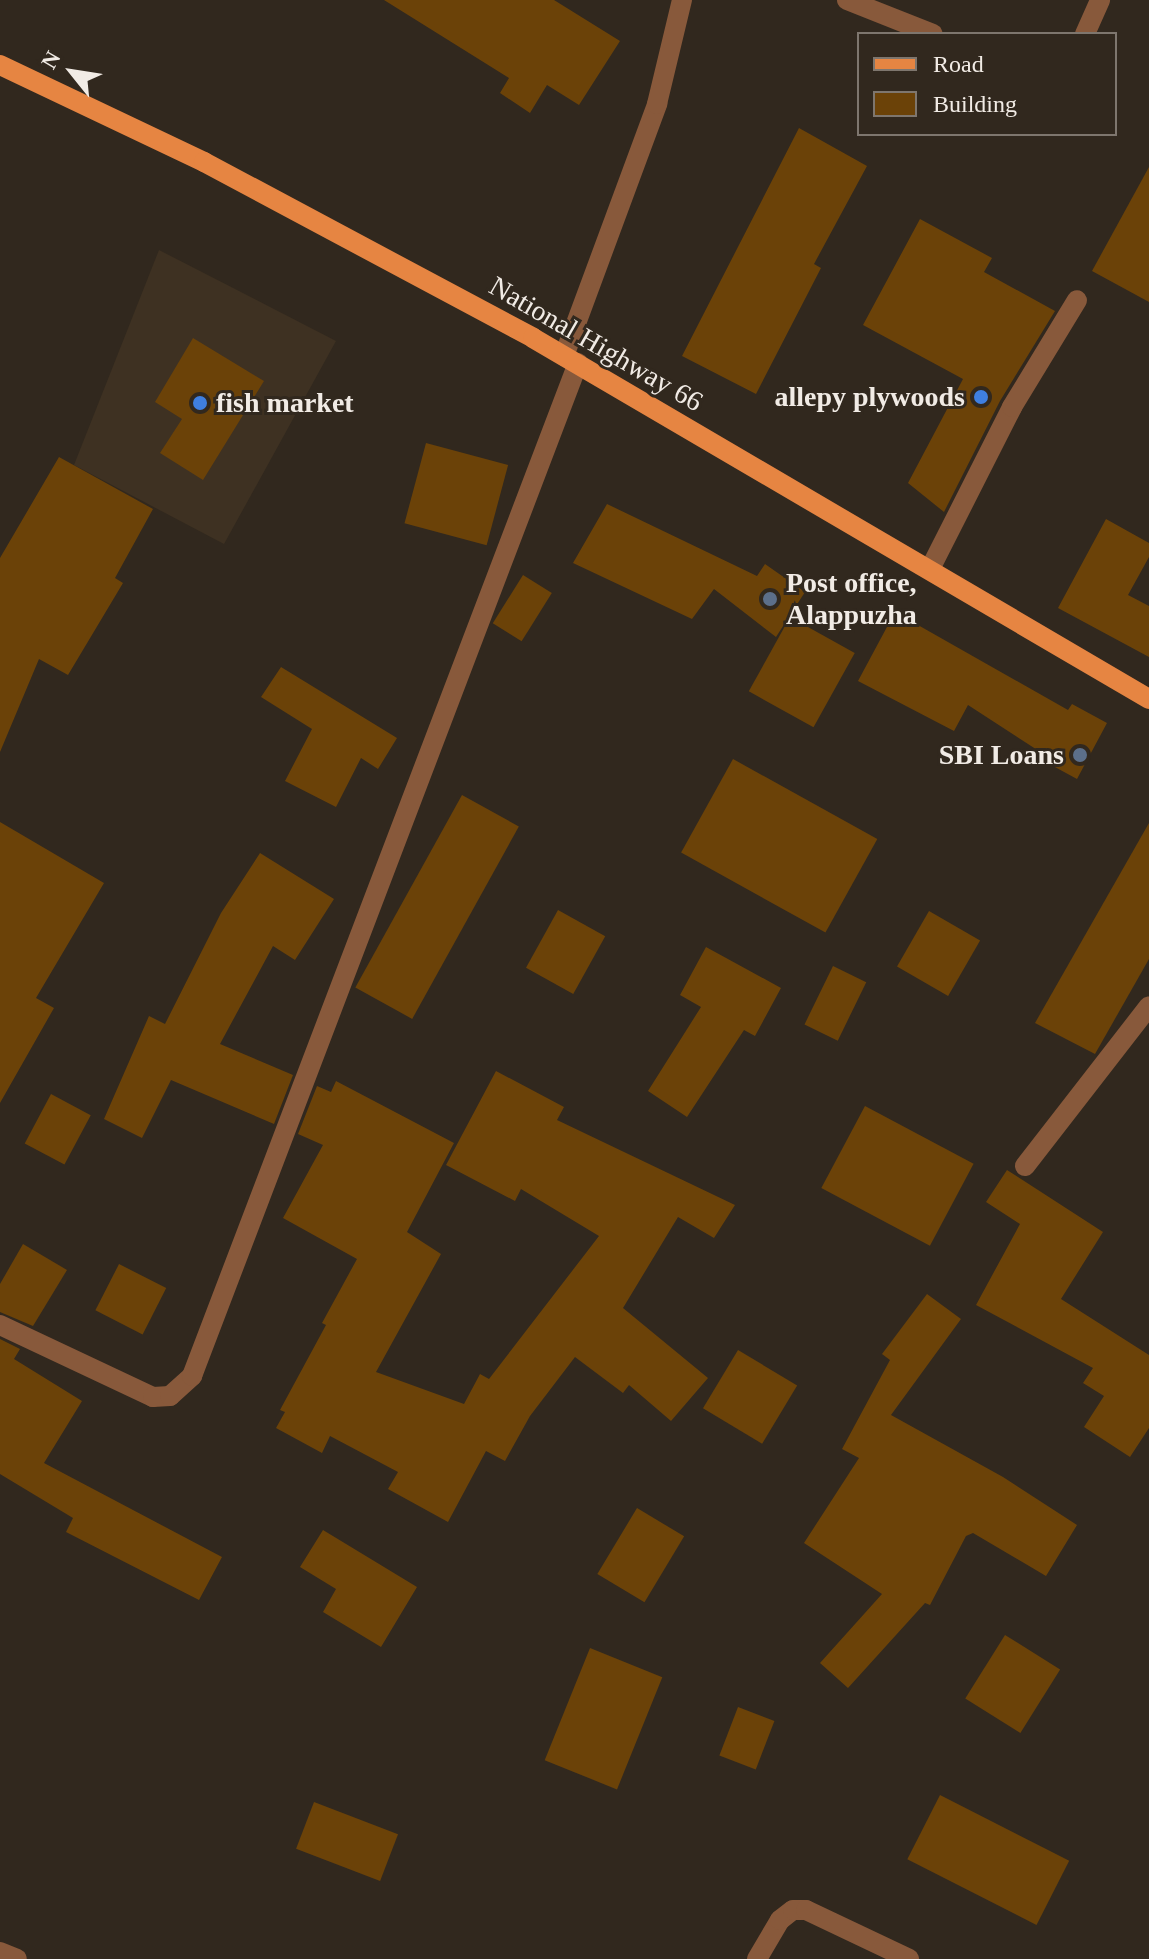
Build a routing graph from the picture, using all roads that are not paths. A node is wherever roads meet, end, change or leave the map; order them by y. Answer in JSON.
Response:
{"nodes":[{"id":1,"x":682,"y":0,"type":"edge"},
{"id":2,"x":847,"y":0,"type":"edge"},
{"id":3,"x":1100,"y":0,"type":"edge"},
{"id":4,"x":928,"y":32,"type":"edge"},
{"id":5,"x":1086,"y":32,"type":"edge"},
{"id":6,"x":0,"y":65,"type":"edge"},
{"id":7,"x":1077,"y":300,"type":"dead end"},
{"id":8,"x":571,"y":360,"type":"junction"},
{"id":9,"x":931,"y":567,"type":"junction"},
{"id":10,"x":1149,"y":699,"type":"edge"},
{"id":11,"x":1149,"y":1006,"type":"edge"},
{"id":12,"x":1025,"y":1166,"type":"dead end"},
{"id":13,"x":0,"y":1325,"type":"edge"},
{"id":14,"x":0,"y":1952,"type":"edge"},
{"id":15,"x":17,"y":1959,"type":"edge"},
{"id":16,"x":757,"y":1959,"type":"edge"},
{"id":17,"x":909,"y":1959,"type":"edge"}],
"edges":[{"from":1,"to":8,"type":"street"},
{"from":2,"to":4,"type":"street"},
{"from":3,"to":5,"type":"street"},
{"from":6,"to":8,"type":"main road","name":"National Highway 66"},
{"from":7,"to":9,"type":"street"},
{"from":8,"to":9,"type":"main road","name":"National Highway 66"},
{"from":8,"to":13,"type":"street"},
{"from":9,"to":10,"type":"main road","name":"National Highway 66"},
{"from":11,"to":12,"type":"street"},
{"from":14,"to":15,"type":"street"},
{"from":16,"to":17,"type":"street"}]}
